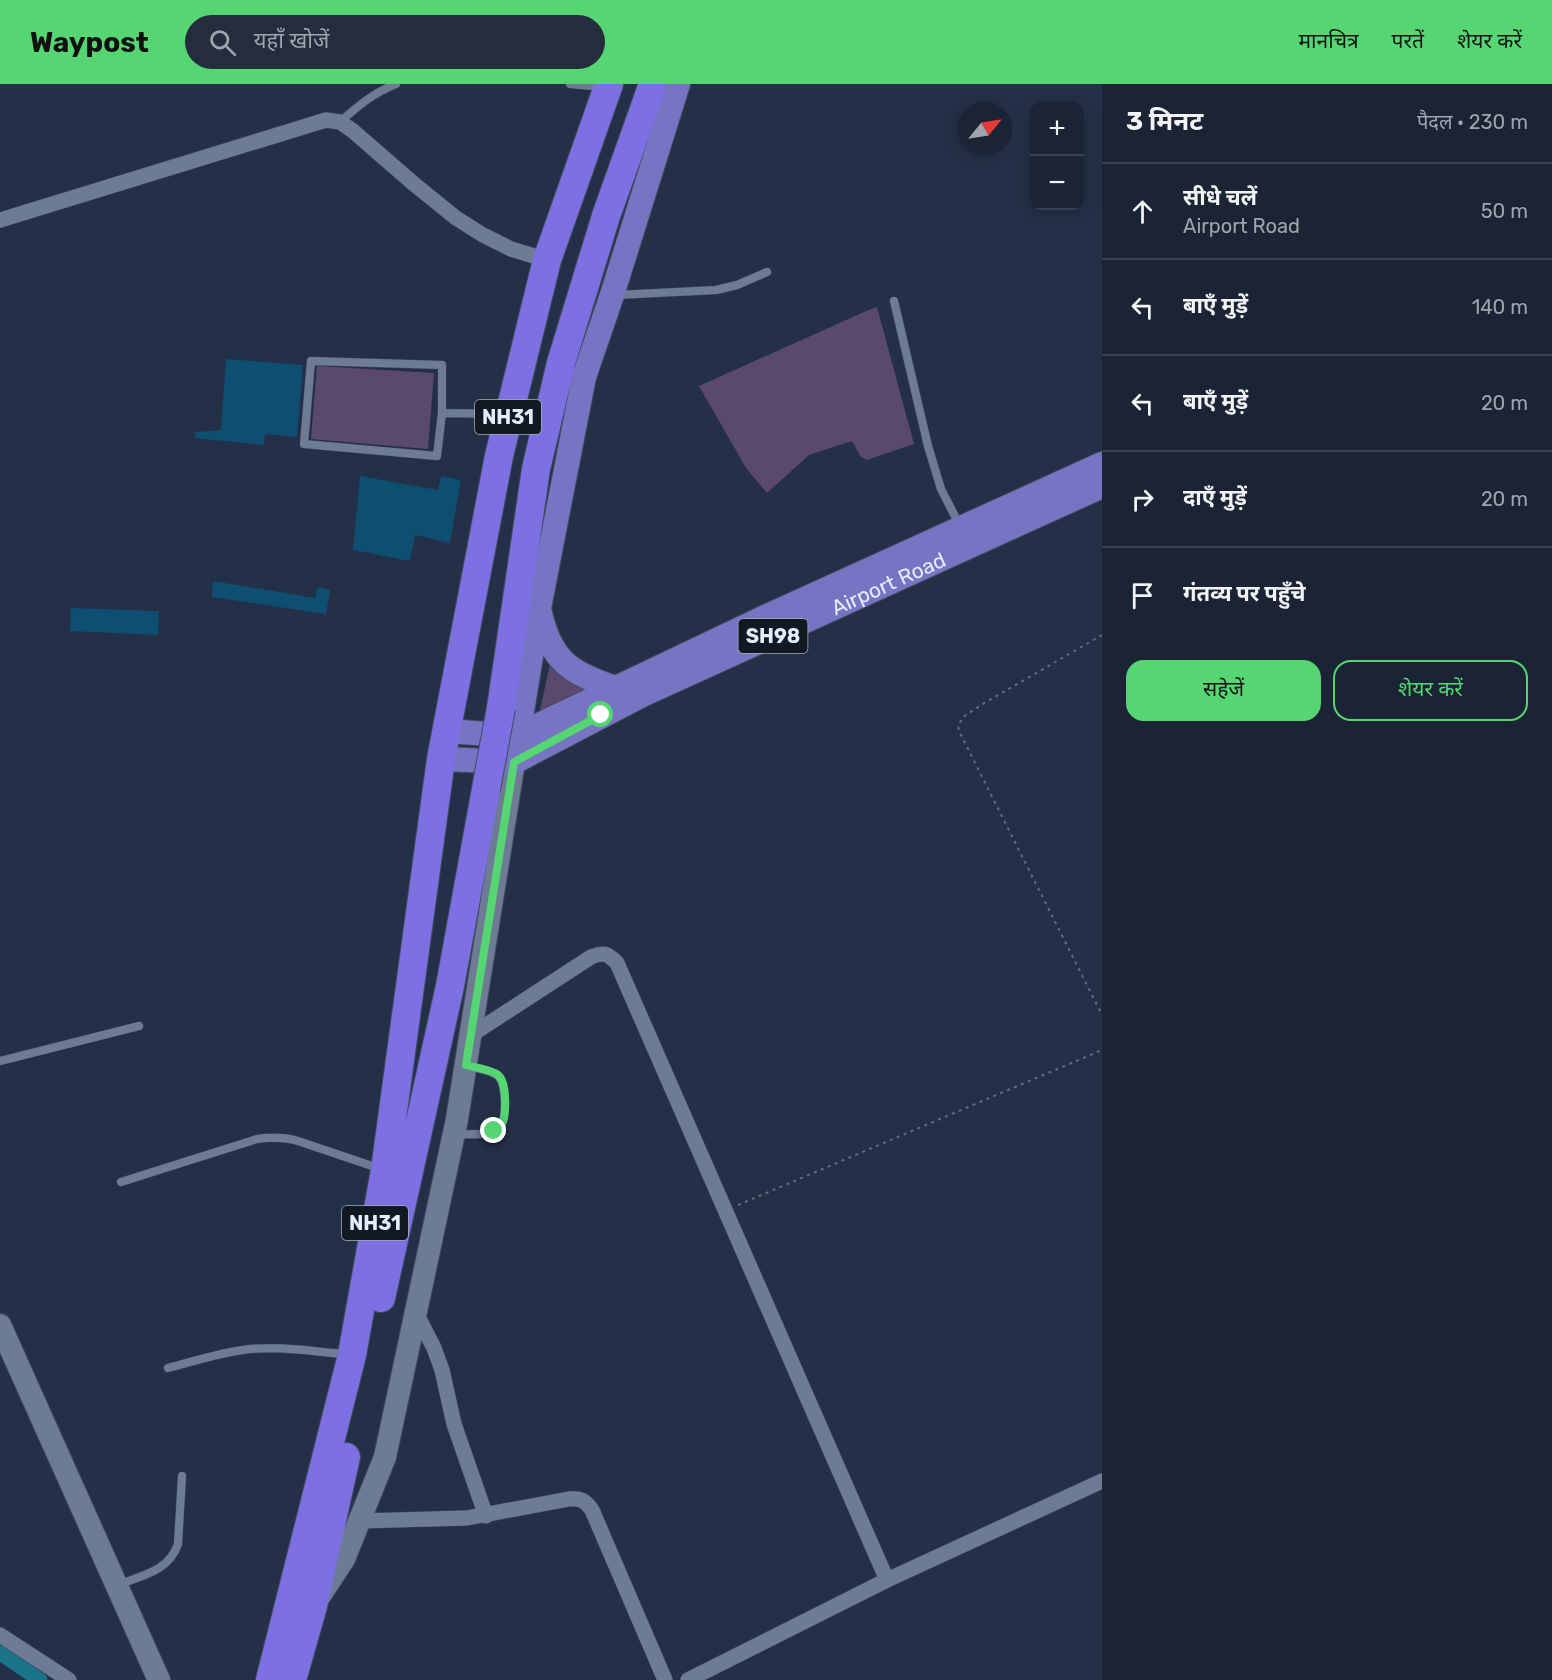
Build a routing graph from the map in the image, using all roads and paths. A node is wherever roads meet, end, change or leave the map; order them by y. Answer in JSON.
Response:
{"nodes":[{"id":1,"x":396,"y":84,"type":"edge"},
{"id":2,"x":570,"y":84,"type":"edge"},
{"id":3,"x":653,"y":84,"type":"edge"},
{"id":4,"x":678,"y":84,"type":"edge"},
{"id":5,"x":608,"y":86,"type":"edge"},
{"id":6,"x":340,"y":122,"type":"junction"},
{"id":7,"x":0,"y":220,"type":"edge"},
{"id":8,"x":547,"y":260,"type":"junction"},
{"id":9,"x":767,"y":272,"type":"dead end"},
{"id":10,"x":612,"y":295,"type":"junction"},
{"id":11,"x":894,"y":301,"type":"dead end"},
{"id":12,"x":442,"y":413,"type":"junction"},
{"id":13,"x":509,"y":414,"type":"junction"},
{"id":14,"x":1102,"y":464,"type":"edge"},
{"id":15,"x":1102,"y":486,"type":"edge"},
{"id":16,"x":962,"y":528,"type":"junction"},
{"id":17,"x":539,"y":608,"type":"junction"},
{"id":18,"x":1102,"y":635,"type":"edge"},
{"id":19,"x":615,"y":688,"type":"junction"},
{"id":20,"x":447,"y":731,"type":"junction"},
{"id":21,"x":518,"y":736,"type":"junction"},
{"id":22,"x":441,"y":759,"type":"junction"},
{"id":23,"x":514,"y":762,"type":"junction"},
{"id":24,"x":1102,"y":1015,"type":"edge"},
{"id":25,"x":139,"y":1026,"type":"dead end"},
{"id":26,"x":471,"y":1035,"type":"junction"},
{"id":27,"x":1102,"y":1050,"type":"edge"},
{"id":28,"x":0,"y":1061,"type":"edge"},
{"id":29,"x":466,"y":1065,"type":"junction"},
{"id":30,"x":454,"y":1134,"type":"junction"},
{"id":31,"x":385,"y":1170,"type":"junction"},
{"id":32,"x":121,"y":1182,"type":"dead end"},
{"id":33,"x":726,"y":1210,"type":"junction"},
{"id":34,"x":416,"y":1313,"type":"junction"},
{"id":35,"x":0,"y":1325,"type":"edge"},
{"id":36,"x":352,"y":1354,"type":"junction"},
{"id":37,"x":168,"y":1368,"type":"dead end"},
{"id":38,"x":183,"y":1476,"type":"dead end"},
{"id":39,"x":1102,"y":1481,"type":"edge"},
{"id":40,"x":486,"y":1516,"type":"junction"},
{"id":41,"x":359,"y":1521,"type":"junction"},
{"id":42,"x":887,"y":1580,"type":"junction"},
{"id":43,"x":117,"y":1586,"type":"junction"},
{"id":44,"x":313,"y":1606,"type":"junction"},
{"id":45,"x":0,"y":1635,"type":"edge"},
{"id":46,"x":69,"y":1680,"type":"edge"},
{"id":47,"x":159,"y":1680,"type":"edge"},
{"id":48,"x":270,"y":1680,"type":"edge"},
{"id":49,"x":292,"y":1680,"type":"edge"},
{"id":50,"x":665,"y":1680,"type":"edge"},
{"id":51,"x":688,"y":1680,"type":"edge"}],
"edges":[{"from":1,"to":6,"type":"lane"},
{"from":2,"to":5,"type":"lane"},
{"from":3,"to":44,"type":"highway","number":"NH31","bridge":true},
{"from":4,"to":10,"type":"main road"},
{"from":5,"to":8,"type":"highway","number":"NH31"},
{"from":6,"to":7,"type":"street"},
{"from":6,"to":8,"type":"street"},
{"from":8,"to":13,"type":"highway","number":"NH31"},
{"from":9,"to":10,"type":"lane"},
{"from":10,"to":17,"type":"main road"},
{"from":11,"to":16,"type":"lane"},
{"from":12,"to":12,"type":"lane"},
{"from":12,"to":13,"type":"lane"},
{"from":13,"to":20,"type":"highway","number":"NH31"},
{"from":14,"to":16,"type":"main road","number":"SH98"},
{"from":15,"to":23,"type":"main road","name":"Airport Road","number":"SH98"},
{"from":16,"to":19,"type":"main road","number":"SH98"},
{"from":17,"to":19,"type":"main road"},
{"from":17,"to":21,"type":"main road"},
{"from":18,"to":24,"type":"path"},
{"from":19,"to":21,"type":"main road","number":"SH98"},
{"from":20,"to":21,"type":"main road"},
{"from":20,"to":22,"type":"highway","number":"NH31"},
{"from":21,"to":23,"type":"main road"},
{"from":22,"to":23,"type":"main road","name":"Airport Road","number":"SH98"},
{"from":22,"to":31,"type":"highway","number":"NH31"},
{"from":23,"to":26,"type":"main road"},
{"from":25,"to":28,"type":"lane"},
{"from":26,"to":29,"type":"main road"},
{"from":26,"to":33,"type":"street"},
{"from":27,"to":33,"type":"path"},
{"from":29,"to":30,"type":"main road"},
{"from":29,"to":30,"type":"lane"},
{"from":30,"to":34,"type":"main road"},
{"from":31,"to":32,"type":"lane"},
{"from":31,"to":36,"type":"highway","number":"NH31"},
{"from":33,"to":42,"type":"street"},
{"from":34,"to":40,"type":"street"},
{"from":34,"to":41,"type":"main road"},
{"from":35,"to":43,"type":"main road"},
{"from":36,"to":37,"type":"lane"},
{"from":36,"to":48,"type":"highway","number":"NH31"},
{"from":38,"to":43,"type":"lane"},
{"from":39,"to":42,"type":"street"},
{"from":40,"to":41,"type":"street"},
{"from":40,"to":50,"type":"street"},
{"from":41,"to":44,"type":"main road"},
{"from":42,"to":51,"type":"street"},
{"from":43,"to":47,"type":"main road"},
{"from":44,"to":49,"type":"highway","number":"NH31"},
{"from":45,"to":46,"type":"street"}]}
